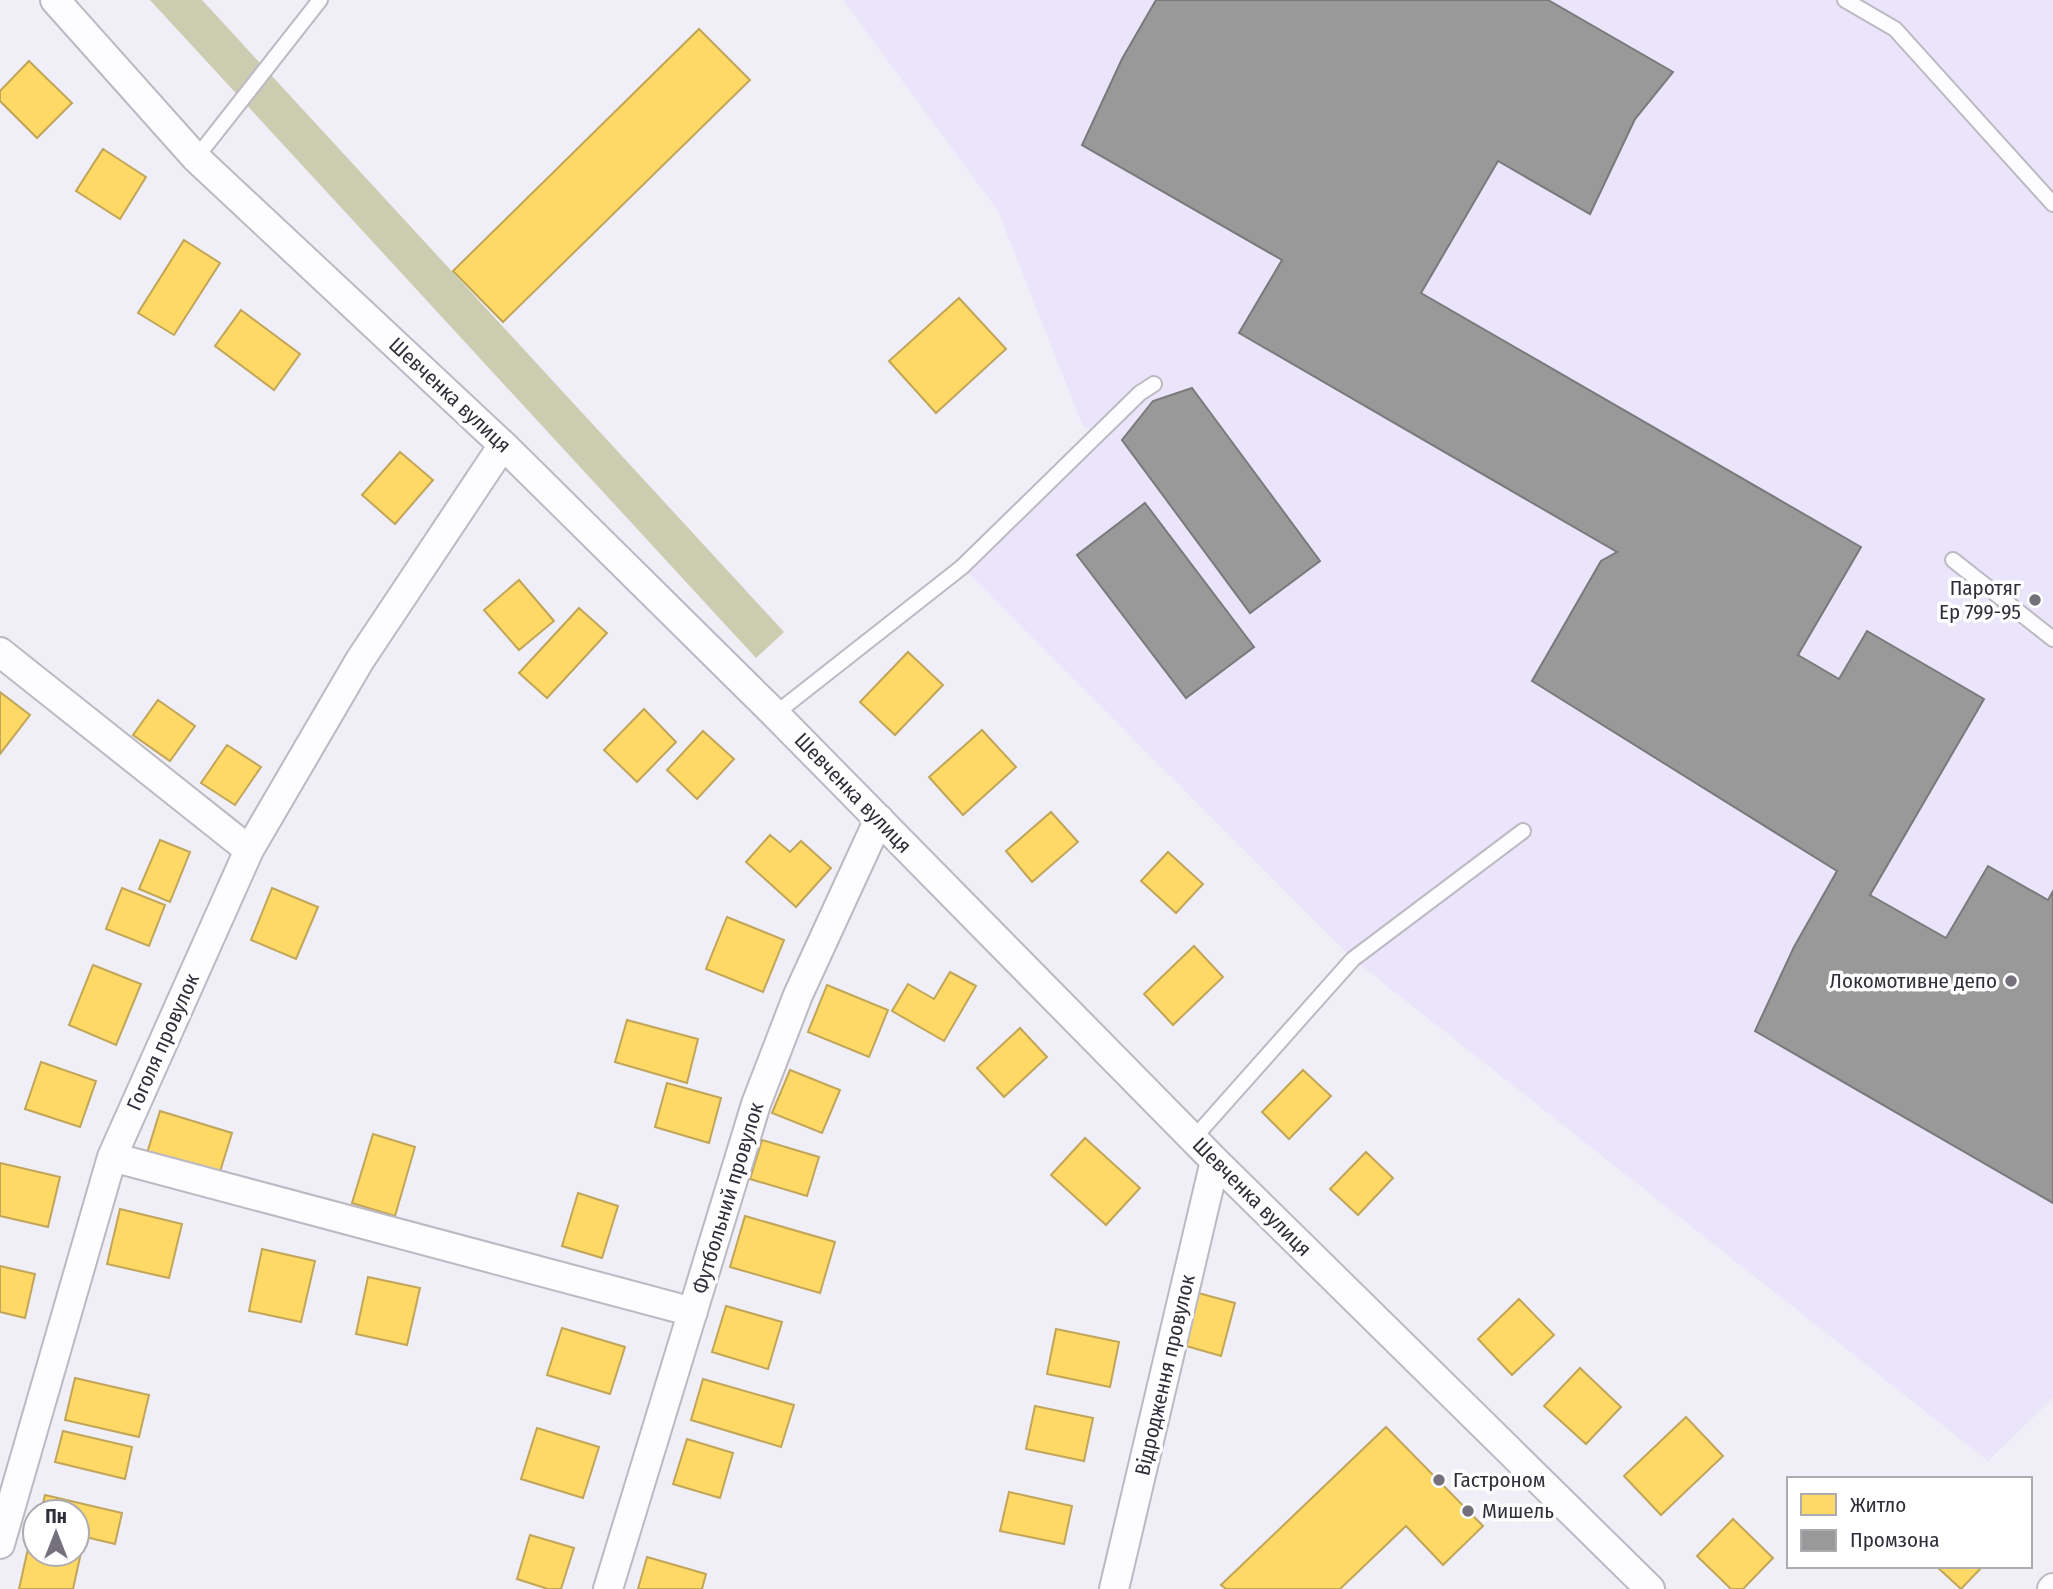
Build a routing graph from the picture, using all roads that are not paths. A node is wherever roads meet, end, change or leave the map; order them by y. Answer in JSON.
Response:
{"nodes":[{"id":1,"x":55,"y":0,"type":"edge"},
{"id":2,"x":320,"y":0,"type":"edge"},
{"id":3,"x":1845,"y":0,"type":"edge"},
{"id":4,"x":196,"y":158,"type":"junction"},
{"id":5,"x":2053,"y":204,"type":"edge"},
{"id":6,"x":1154,"y":384,"type":"dead end"},
{"id":7,"x":503,"y":445,"type":"junction"},
{"id":8,"x":1953,"y":560,"type":"dead end"},
{"id":9,"x":2053,"y":639,"type":"edge"},
{"id":10,"x":0,"y":652,"type":"edge"},
{"id":11,"x":775,"y":714,"type":"junction"},
{"id":12,"x":879,"y":819,"type":"junction"},
{"id":13,"x":1522,"y":831,"type":"dead end"},
{"id":14,"x":249,"y":850,"type":"junction"},
{"id":15,"x":1193,"y":1139,"type":"junction"},
{"id":16,"x":112,"y":1157,"type":"junction"},
{"id":17,"x":1215,"y":1161,"type":"junction"},
{"id":18,"x":693,"y":1311,"type":"junction"},
{"id":19,"x":0,"y":1545,"type":"edge"},
{"id":20,"x":608,"y":1589,"type":"edge"},
{"id":21,"x":1114,"y":1589,"type":"edge"},
{"id":22,"x":1650,"y":1589,"type":"edge"}],
"edges":[{"from":1,"to":4,"type":"street","name":"Шевченка вулиця"},
{"from":2,"to":4,"type":"lane"},
{"from":3,"to":5,"type":"lane"},
{"from":4,"to":7,"type":"street","name":"Шевченка вулиця"},
{"from":6,"to":11,"type":"lane"},
{"from":7,"to":11,"type":"street","name":"Шевченка вулиця"},
{"from":7,"to":14,"type":"street","name":"Гоголя провулок"},
{"from":8,"to":9,"type":"lane"},
{"from":10,"to":14,"type":"street"},
{"from":11,"to":12,"type":"street","name":"Шевченка вулиця"},
{"from":12,"to":15,"type":"street","name":"Шевченка вулиця"},
{"from":12,"to":18,"type":"street","name":"Футбольний провулок"},
{"from":13,"to":15,"type":"lane"},
{"from":14,"to":16,"type":"street","name":"Гоголя провулок"},
{"from":15,"to":17,"type":"street","name":"Шевченка вулиця"},
{"from":16,"to":18,"type":"street"},
{"from":16,"to":19,"type":"street","name":"Гоголя провулок"},
{"from":17,"to":21,"type":"street","name":"Відродження провулок"},
{"from":17,"to":22,"type":"street","name":"Шевченка вулиця"},
{"from":18,"to":20,"type":"street","name":"Футбольний провулок"}]}
